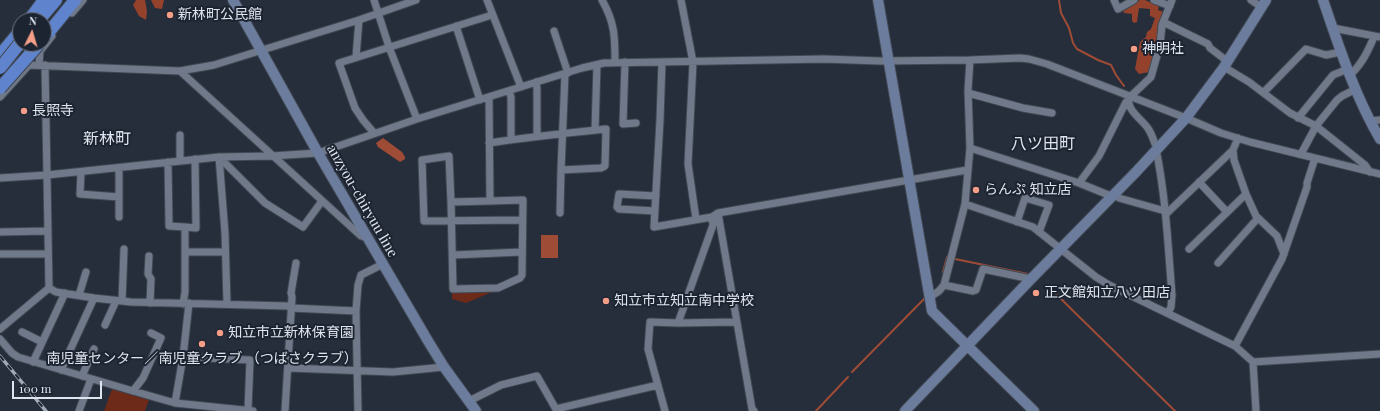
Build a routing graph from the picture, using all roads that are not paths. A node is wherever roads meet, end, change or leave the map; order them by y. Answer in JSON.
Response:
{"nodes":[{"id":1,"x":44,"y":0,"type":"edge"},
{"id":2,"x":56,"y":0,"type":"edge"},
{"id":3,"x":66,"y":0,"type":"edge"},
{"id":4,"x":75,"y":0,"type":"edge"},
{"id":5,"x":83,"y":0,"type":"edge"},
{"id":6,"x":374,"y":0,"type":"edge"},
{"id":7,"x":416,"y":0,"type":"edge"},
{"id":8,"x":487,"y":0,"type":"edge"},
{"id":9,"x":602,"y":0,"type":"edge"},
{"id":10,"x":680,"y":0,"type":"edge"},
{"id":11,"x":878,"y":0,"type":"edge"},
{"id":12,"x":1114,"y":0,"type":"edge"},
{"id":13,"x":1134,"y":0,"type":"edge"},
{"id":14,"x":1154,"y":0,"type":"edge"},
{"id":15,"x":1251,"y":0,"type":"edge"},
{"id":16,"x":1323,"y":0,"type":"edge"},
{"id":17,"x":235,"y":1,"type":"edge"},
{"id":18,"x":1171,"y":3,"type":"edge"},
{"id":19,"x":1264,"y":4,"type":"edge"},
{"id":20,"x":35,"y":12,"type":"edge"},
{"id":21,"x":46,"y":12,"type":"edge"},
{"id":22,"x":378,"y":13,"type":"junction"},
{"id":23,"x":492,"y":15,"type":"junction"},
{"id":24,"x":52,"y":17,"type":"edge"},
{"id":25,"x":359,"y":20,"type":"junction"},
{"id":26,"x":1163,"y":22,"type":"junction"},
{"id":27,"x":456,"y":26,"type":"junction"},
{"id":28,"x":52,"y":28,"type":"edge"},
{"id":29,"x":1333,"y":28,"type":"junction"},
{"id":30,"x":554,"y":31,"type":"dead end"},
{"id":31,"x":1377,"y":37,"type":"edge"},
{"id":32,"x":12,"y":41,"type":"edge"},
{"id":33,"x":389,"y":47,"type":"junction"},
{"id":34,"x":261,"y":50,"type":"junction"},
{"id":35,"x":13,"y":52,"type":"edge"},
{"id":36,"x":23,"y":52,"type":"edge"},
{"id":37,"x":32,"y":52,"type":"edge"},
{"id":38,"x":1341,"y":52,"type":"junction"},
{"id":39,"x":0,"y":55,"type":"edge"},
{"id":40,"x":356,"y":57,"type":"junction"},
{"id":41,"x":970,"y":60,"type":"junction"},
{"id":42,"x":888,"y":61,"type":"junction"},
{"id":43,"x":625,"y":62,"type":"junction"},
{"id":44,"x":662,"y":62,"type":"junction"},
{"id":45,"x":693,"y":62,"type":"junction"},
{"id":46,"x":615,"y":63,"type":"junction"},
{"id":47,"x":0,"y":64,"type":"edge"},
{"id":48,"x":1226,"y":64,"type":"junction"},
{"id":49,"x":29,"y":65,"type":"junction"},
{"id":50,"x":42,"y":65,"type":"junction"},
{"id":51,"x":597,"y":65,"type":"junction"},
{"id":52,"x":0,"y":68,"type":"edge"},
{"id":53,"x":180,"y":71,"type":"junction"},
{"id":54,"x":1349,"y":72,"type":"junction"},
{"id":55,"x":566,"y":73,"type":"junction"},
{"id":56,"x":0,"y":79,"type":"edge"},
{"id":57,"x":536,"y":82,"type":"junction"},
{"id":58,"x":521,"y":87,"type":"junction"},
{"id":59,"x":0,"y":88,"type":"edge"},
{"id":60,"x":1356,"y":89,"type":"junction"},
{"id":61,"x":509,"y":91,"type":"junction"},
{"id":62,"x":968,"y":92,"type":"junction"},
{"id":63,"x":1264,"y":92,"type":"junction"},
{"id":64,"x":0,"y":97,"type":"edge"},
{"id":65,"x":489,"y":97,"type":"junction"},
{"id":66,"x":1129,"y":98,"type":"junction"},
{"id":67,"x":480,"y":100,"type":"junction"},
{"id":68,"x":1052,"y":113,"type":"dead end"},
{"id":69,"x":1186,"y":118,"type":"junction"},
{"id":70,"x":1298,"y":118,"type":"junction"},
{"id":71,"x":417,"y":119,"type":"junction"},
{"id":72,"x":1375,"y":121,"type":"edge"},
{"id":73,"x":636,"y":123,"type":"dead end"},
{"id":74,"x":1316,"y":126,"type":"junction"},
{"id":75,"x":595,"y":130,"type":"junction"},
{"id":76,"x":374,"y":133,"type":"junction"},
{"id":77,"x":563,"y":133,"type":"junction"},
{"id":78,"x":180,"y":135,"type":"dead end"},
{"id":79,"x":537,"y":136,"type":"junction"},
{"id":80,"x":1238,"y":138,"type":"junction"},
{"id":81,"x":1380,"y":139,"type":"edge"},
{"id":82,"x":511,"y":140,"type":"junction"},
{"id":83,"x":489,"y":143,"type":"junction"},
{"id":84,"x":1156,"y":146,"type":"junction"},
{"id":85,"x":970,"y":148,"type":"junction"},
{"id":86,"x":1233,"y":150,"type":"junction"},
{"id":87,"x":318,"y":153,"type":"junction"},
{"id":88,"x":1301,"y":154,"type":"junction"},
{"id":89,"x":272,"y":156,"type":"junction"},
{"id":90,"x":219,"y":157,"type":"junction"},
{"id":91,"x":1315,"y":158,"type":"junction"},
{"id":92,"x":195,"y":160,"type":"junction"},
{"id":93,"x":180,"y":161,"type":"junction"},
{"id":94,"x":168,"y":162,"type":"junction"},
{"id":95,"x":119,"y":168,"type":"junction"},
{"id":96,"x":561,"y":170,"type":"junction"},
{"id":97,"x":967,"y":170,"type":"junction"},
{"id":98,"x":82,"y":172,"type":"junction"},
{"id":99,"x":1370,"y":172,"type":"junction"},
{"id":100,"x":1380,"y":174,"type":"edge"},
{"id":101,"x":47,"y":175,"type":"junction"},
{"id":102,"x":0,"y":178,"type":"edge"},
{"id":103,"x":909,"y":179,"type":"junction"},
{"id":104,"x":1199,"y":182,"type":"junction"},
{"id":105,"x":1079,"y":183,"type":"junction"},
{"id":106,"x":1246,"y":194,"type":"junction"},
{"id":107,"x":656,"y":196,"type":"junction"},
{"id":108,"x":119,"y":197,"type":"junction"},
{"id":109,"x":1115,"y":197,"type":"junction"},
{"id":110,"x":322,"y":201,"type":"junction"},
{"id":111,"x":490,"y":201,"type":"junction"},
{"id":112,"x":451,"y":202,"type":"junction"},
{"id":113,"x":965,"y":204,"type":"junction"},
{"id":114,"x":655,"y":211,"type":"junction"},
{"id":115,"x":1227,"y":212,"type":"junction"},
{"id":116,"x":560,"y":213,"type":"dead end"},
{"id":117,"x":1166,"y":213,"type":"junction"},
{"id":118,"x":715,"y":215,"type":"junction"},
{"id":119,"x":119,"y":217,"type":"dead end"},
{"id":120,"x":1258,"y":218,"type":"junction"},
{"id":121,"x":696,"y":219,"type":"junction"},
{"id":122,"x":522,"y":220,"type":"junction"},
{"id":123,"x":452,"y":222,"type":"junction"},
{"id":124,"x":1017,"y":222,"type":"junction"},
{"id":125,"x":185,"y":227,"type":"junction"},
{"id":126,"x":47,"y":231,"type":"junction"},
{"id":127,"x":0,"y":232,"type":"edge"},
{"id":128,"x":1039,"y":232,"type":"junction"},
{"id":129,"x":368,"y":238,"type":"junction"},
{"id":130,"x":1190,"y":248,"type":"dead end"},
{"id":131,"x":124,"y":249,"type":"dead end"},
{"id":132,"x":1060,"y":249,"type":"junction"},
{"id":133,"x":185,"y":252,"type":"junction"},
{"id":134,"x":225,"y":252,"type":"junction"},
{"id":135,"x":522,"y":252,"type":"junction"},
{"id":136,"x":0,"y":254,"type":"edge"},
{"id":137,"x":48,"y":254,"type":"junction"},
{"id":138,"x":1284,"y":254,"type":"junction"},
{"id":139,"x":453,"y":255,"type":"junction"},
{"id":140,"x":149,"y":256,"type":"dead end"},
{"id":141,"x":1218,"y":262,"type":"dead end"},
{"id":142,"x":296,"y":263,"type":"dead end"},
{"id":143,"x":383,"y":264,"type":"junction"},
{"id":144,"x":86,"y":272,"type":"dead end"},
{"id":145,"x":1031,"y":279,"type":"junction"},
{"id":146,"x":944,"y":285,"type":"junction"},
{"id":147,"x":49,"y":288,"type":"junction"},
{"id":148,"x":65,"y":293,"type":"junction"},
{"id":149,"x":79,"y":295,"type":"junction"},
{"id":150,"x":930,"y":297,"type":"junction"},
{"id":151,"x":94,"y":298,"type":"junction"},
{"id":152,"x":119,"y":301,"type":"junction"},
{"id":153,"x":150,"y":303,"type":"junction"},
{"id":154,"x":186,"y":304,"type":"junction"},
{"id":155,"x":226,"y":304,"type":"junction"},
{"id":156,"x":291,"y":308,"type":"junction"},
{"id":157,"x":356,"y":311,"type":"junction"},
{"id":158,"x":1168,"y":313,"type":"junction"},
{"id":159,"x":736,"y":322,"type":"junction"},
{"id":160,"x":678,"y":323,"type":"junction"},
{"id":161,"x":105,"y":325,"type":"dead end"},
{"id":162,"x":0,"y":329,"type":"edge"},
{"id":163,"x":22,"y":332,"type":"dead end"},
{"id":164,"x":151,"y":333,"type":"dead end"},
{"id":165,"x":0,"y":339,"type":"edge"},
{"id":166,"x":42,"y":342,"type":"junction"},
{"id":167,"x":967,"y":346,"type":"junction"},
{"id":168,"x":1235,"y":346,"type":"junction"},
{"id":169,"x":94,"y":349,"type":"dead end"},
{"id":170,"x":1380,"y":354,"type":"edge"},
{"id":171,"x":183,"y":357,"type":"junction"},
{"id":172,"x":33,"y":362,"type":"junction"},
{"id":173,"x":1253,"y":362,"type":"junction"},
{"id":174,"x":444,"y":367,"type":"junction"},
{"id":175,"x":289,"y":368,"type":"junction"},
{"id":176,"x":61,"y":370,"type":"junction"},
{"id":177,"x":357,"y":370,"type":"junction"},
{"id":178,"x":82,"y":376,"type":"junction"},
{"id":179,"x":91,"y":379,"type":"junction"},
{"id":180,"x":658,"y":385,"type":"junction"},
{"id":181,"x":132,"y":391,"type":"junction"},
{"id":182,"x":469,"y":401,"type":"junction"},
{"id":183,"x":175,"y":402,"type":"junction"},
{"id":184,"x":557,"y":410,"type":"edge"},
{"id":185,"x":751,"y":410,"type":"edge"},
{"id":186,"x":1254,"y":410,"type":"edge"},
{"id":187,"x":79,"y":411,"type":"edge"},
{"id":188,"x":251,"y":411,"type":"edge"},
{"id":189,"x":286,"y":411,"type":"edge"},
{"id":190,"x":358,"y":411,"type":"edge"},
{"id":191,"x":476,"y":411,"type":"edge"},
{"id":192,"x":665,"y":411,"type":"edge"},
{"id":193,"x":905,"y":411,"type":"edge"},
{"id":194,"x":1034,"y":411,"type":"edge"}],
"edges":[{"from":1,"to":20,"type":"highway"},
{"from":2,"to":21,"type":"highway"},
{"from":3,"to":24,"type":"highway"},
{"from":4,"to":28,"type":"highway"},
{"from":5,"to":50,"type":"street"},
{"from":6,"to":22,"type":"street"},
{"from":7,"to":22,"type":"street"},
{"from":8,"to":23,"type":"street"},
{"from":9,"to":46,"type":"street"},
{"from":10,"to":45,"type":"street"},
{"from":11,"to":42,"type":"street"},
{"from":12,"to":13,"type":"street"},
{"from":14,"to":18,"type":"street"},
{"from":15,"to":19,"type":"street"},
{"from":16,"to":29,"type":"street"},
{"from":17,"to":34,"type":"street","name":"anzyou-chiryuu line"},
{"from":18,"to":26,"type":"street"},
{"from":19,"to":48,"type":"street"},
{"from":22,"to":25,"type":"street"},
{"from":22,"to":33,"type":"street"},
{"from":23,"to":27,"type":"street"},
{"from":23,"to":58,"type":"street"},
{"from":25,"to":34,"type":"street"},
{"from":25,"to":40,"type":"street"},
{"from":26,"to":48,"type":"street"},
{"from":26,"to":66,"type":"street"},
{"from":27,"to":33,"type":"street"},
{"from":27,"to":67,"type":"street"},
{"from":29,"to":31,"type":"street"},
{"from":29,"to":38,"type":"street"},
{"from":30,"to":55,"type":"street"},
{"from":31,"to":54,"type":"street"},
{"from":32,"to":39,"type":"highway"},
{"from":33,"to":40,"type":"street"},
{"from":33,"to":71,"type":"street"},
{"from":34,"to":53,"type":"street"},
{"from":34,"to":87,"type":"street","name":"anzyou-chiryuu line"},
{"from":35,"to":52,"type":"highway","bridge":true},
{"from":36,"to":56,"type":"highway"},
{"from":37,"to":59,"type":"highway","bridge":true},
{"from":38,"to":54,"type":"street"},
{"from":38,"to":63,"type":"street"},
{"from":40,"to":76,"type":"street"},
{"from":41,"to":42,"type":"street"},
{"from":41,"to":62,"type":"street"},
{"from":41,"to":66,"type":"street"},
{"from":42,"to":45,"type":"street"},
{"from":42,"to":103,"type":"street"},
{"from":43,"to":44,"type":"street"},
{"from":43,"to":46,"type":"street"},
{"from":43,"to":73,"type":"street"},
{"from":44,"to":45,"type":"street"},
{"from":44,"to":107,"type":"street"},
{"from":45,"to":121,"type":"street"},
{"from":46,"to":51,"type":"street"},
{"from":47,"to":49,"type":"street"},
{"from":48,"to":63,"type":"street"},
{"from":48,"to":69,"type":"street"},
{"from":49,"to":50,"type":"street"},
{"from":49,"to":64,"type":"street"},
{"from":50,"to":53,"type":"street"},
{"from":50,"to":101,"type":"street"},
{"from":51,"to":55,"type":"street"},
{"from":51,"to":75,"type":"street"},
{"from":53,"to":89,"type":"street"},
{"from":54,"to":60,"type":"street"},
{"from":54,"to":70,"type":"street"},
{"from":55,"to":57,"type":"street"},
{"from":55,"to":77,"type":"street"},
{"from":57,"to":58,"type":"street"},
{"from":57,"to":79,"type":"street"},
{"from":58,"to":61,"type":"street"},
{"from":60,"to":72,"type":"street"},
{"from":60,"to":74,"type":"street"},
{"from":61,"to":65,"type":"street"},
{"from":61,"to":82,"type":"street"},
{"from":62,"to":68,"type":"street"},
{"from":62,"to":85,"type":"street"},
{"from":63,"to":70,"type":"street"},
{"from":65,"to":67,"type":"street"},
{"from":65,"to":83,"type":"street"},
{"from":66,"to":69,"type":"street"},
{"from":66,"to":84,"type":"street"},
{"from":66,"to":105,"type":"street"},
{"from":67,"to":71,"type":"street"},
{"from":69,"to":80,"type":"street"},
{"from":69,"to":84,"type":"street"},
{"from":70,"to":74,"type":"street"},
{"from":71,"to":76,"type":"street"},
{"from":72,"to":81,"type":"street"},
{"from":74,"to":88,"type":"street"},
{"from":74,"to":99,"type":"street"},
{"from":75,"to":77,"type":"street"},
{"from":75,"to":96,"type":"street"},
{"from":76,"to":87,"type":"street"},
{"from":77,"to":79,"type":"street"},
{"from":77,"to":96,"type":"street"},
{"from":78,"to":93,"type":"street"},
{"from":79,"to":82,"type":"street"},
{"from":80,"to":86,"type":"street"},
{"from":80,"to":88,"type":"street"},
{"from":82,"to":83,"type":"street"},
{"from":83,"to":111,"type":"street"},
{"from":84,"to":109,"type":"street"},
{"from":84,"to":117,"type":"street"},
{"from":85,"to":97,"type":"street"},
{"from":85,"to":105,"type":"street"},
{"from":86,"to":104,"type":"street"},
{"from":86,"to":106,"type":"street"},
{"from":87,"to":89,"type":"street"},
{"from":87,"to":129,"type":"street","name":"anzyou-chiryuu line"},
{"from":88,"to":91,"type":"street"},
{"from":89,"to":90,"type":"street"},
{"from":89,"to":110,"type":"street"},
{"from":90,"to":92,"type":"street"},
{"from":90,"to":110,"type":"street"},
{"from":90,"to":134,"type":"street"},
{"from":91,"to":99,"type":"street"},
{"from":91,"to":138,"type":"street"},
{"from":92,"to":93,"type":"street"},
{"from":92,"to":125,"type":"street"},
{"from":93,"to":94,"type":"street"},
{"from":94,"to":95,"type":"street"},
{"from":94,"to":125,"type":"street"},
{"from":95,"to":98,"type":"street"},
{"from":95,"to":108,"type":"street"},
{"from":96,"to":116,"type":"street"},
{"from":97,"to":103,"type":"street"},
{"from":97,"to":113,"type":"street"},
{"from":98,"to":101,"type":"street"},
{"from":98,"to":108,"type":"street"},
{"from":99,"to":100,"type":"street"},
{"from":101,"to":102,"type":"street"},
{"from":101,"to":126,"type":"street"},
{"from":103,"to":118,"type":"street"},
{"from":103,"to":150,"type":"street"},
{"from":104,"to":115,"type":"street"},
{"from":104,"to":117,"type":"street"},
{"from":105,"to":109,"type":"street"},
{"from":106,"to":115,"type":"street"},
{"from":106,"to":120,"type":"street"},
{"from":107,"to":114,"type":"street"},
{"from":107,"to":114,"type":"street"},
{"from":108,"to":119,"type":"street"},
{"from":109,"to":117,"type":"street"},
{"from":109,"to":132,"type":"street"},
{"from":110,"to":129,"type":"street"},
{"from":111,"to":112,"type":"street"},
{"from":111,"to":122,"type":"street"},
{"from":112,"to":123,"type":"street"},
{"from":112,"to":123,"type":"street"},
{"from":113,"to":124,"type":"street"},
{"from":113,"to":146,"type":"street"},
{"from":114,"to":121,"type":"street"},
{"from":115,"to":130,"type":"street"},
{"from":117,"to":158,"type":"street"},
{"from":118,"to":121,"type":"street"},
{"from":118,"to":159,"type":"street"},
{"from":118,"to":160,"type":"street"},
{"from":120,"to":138,"type":"street"},
{"from":120,"to":141,"type":"street"},
{"from":122,"to":123,"type":"street"},
{"from":122,"to":135,"type":"street"},
{"from":123,"to":139,"type":"street"},
{"from":124,"to":128,"type":"street"},
{"from":124,"to":128,"type":"street"},
{"from":125,"to":133,"type":"street"},
{"from":126,"to":127,"type":"street"},
{"from":126,"to":137,"type":"street"},
{"from":128,"to":132,"type":"street"},
{"from":129,"to":143,"type":"street","name":"anzyou-chiryuu line"},
{"from":131,"to":152,"type":"street"},
{"from":132,"to":145,"type":"street"},
{"from":132,"to":158,"type":"street"},
{"from":133,"to":134,"type":"street"},
{"from":133,"to":154,"type":"street"},
{"from":134,"to":155,"type":"street"},
{"from":135,"to":139,"type":"street"},
{"from":135,"to":139,"type":"street"},
{"from":136,"to":137,"type":"street"},
{"from":137,"to":147,"type":"street"},
{"from":138,"to":168,"type":"street"},
{"from":140,"to":153,"type":"street"},
{"from":142,"to":156,"type":"street"},
{"from":143,"to":157,"type":"street"},
{"from":143,"to":174,"type":"street","name":"anzyou-chiryuu line"},
{"from":144,"to":149,"type":"street"},
{"from":145,"to":146,"type":"street"},
{"from":145,"to":167,"type":"street"},
{"from":146,"to":150,"type":"street"},
{"from":147,"to":148,"type":"street"},
{"from":147,"to":162,"type":"street"},
{"from":148,"to":149,"type":"street"},
{"from":148,"to":166,"type":"street"},
{"from":149,"to":151,"type":"street"},
{"from":150,"to":167,"type":"street"},
{"from":151,"to":152,"type":"street"},
{"from":151,"to":176,"type":"street"},
{"from":152,"to":153,"type":"street"},
{"from":152,"to":161,"type":"street"},
{"from":153,"to":154,"type":"street"},
{"from":154,"to":155,"type":"street"},
{"from":154,"to":171,"type":"street"},
{"from":155,"to":156,"type":"street"},
{"from":156,"to":157,"type":"street"},
{"from":156,"to":175,"type":"street"},
{"from":157,"to":177,"type":"street"},
{"from":158,"to":168,"type":"street"},
{"from":159,"to":160,"type":"street"},
{"from":159,"to":185,"type":"street"},
{"from":160,"to":180,"type":"street"},
{"from":163,"to":166,"type":"street"},
{"from":164,"to":181,"type":"street"},
{"from":165,"to":172,"type":"street"},
{"from":166,"to":172,"type":"street"},
{"from":167,"to":193,"type":"street"},
{"from":167,"to":194,"type":"street"},
{"from":168,"to":173,"type":"street"},
{"from":169,"to":178,"type":"street"},
{"from":170,"to":173,"type":"street"},
{"from":171,"to":183,"type":"street"},
{"from":171,"to":188,"type":"street"},
{"from":172,"to":176,"type":"street"},
{"from":173,"to":186,"type":"street"},
{"from":174,"to":177,"type":"street"},
{"from":174,"to":182,"type":"street","name":"anzyou-chiryuu line"},
{"from":175,"to":177,"type":"street"},
{"from":175,"to":189,"type":"street"},
{"from":176,"to":178,"type":"street"},
{"from":177,"to":190,"type":"street"},
{"from":178,"to":179,"type":"street"},
{"from":179,"to":181,"type":"street"},
{"from":179,"to":187,"type":"street"},
{"from":180,"to":184,"type":"street"},
{"from":180,"to":192,"type":"street"},
{"from":181,"to":183,"type":"street"},
{"from":182,"to":184,"type":"street"},
{"from":182,"to":191,"type":"street","name":"anzyou-chiryuu line"},
{"from":183,"to":188,"type":"street"}]}
